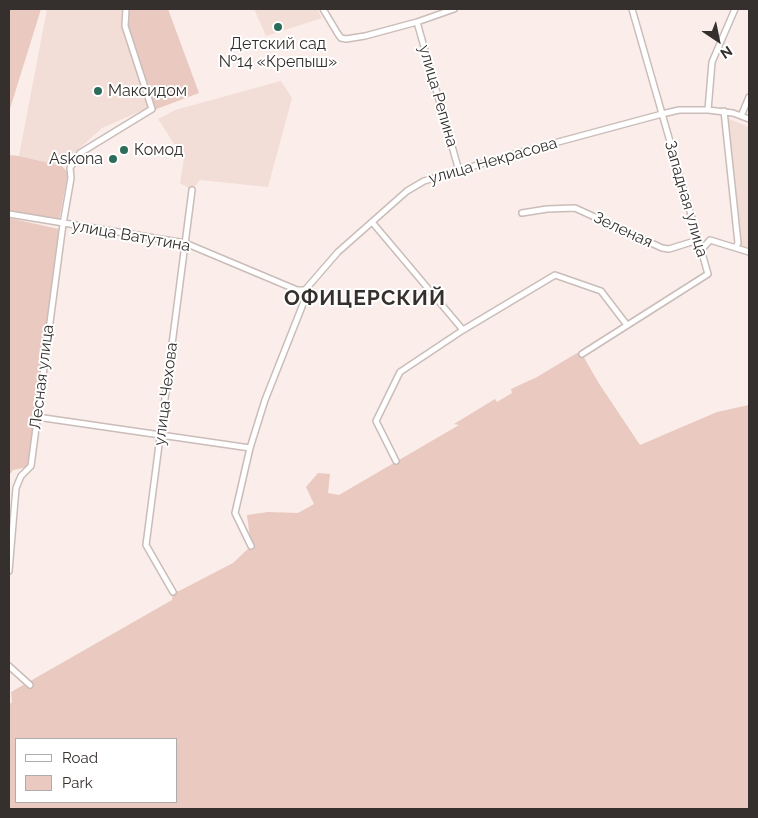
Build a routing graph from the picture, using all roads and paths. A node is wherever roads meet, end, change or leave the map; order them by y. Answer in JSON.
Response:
{"nodes":[{"id":1,"x":126,"y":9,"type":"edge"},
{"id":2,"x":323,"y":9,"type":"edge"},
{"id":3,"x":454,"y":9,"type":"edge"},
{"id":4,"x":632,"y":9,"type":"edge"},
{"id":5,"x":735,"y":9,"type":"edge"},
{"id":6,"x":417,"y":22,"type":"junction"},
{"id":7,"x":749,"y":97,"type":"edge"},
{"id":8,"x":708,"y":110,"type":"junction"},
{"id":9,"x":724,"y":111,"type":"junction"},
{"id":10,"x":662,"y":114,"type":"junction"},
{"id":11,"x":741,"y":116,"type":"junction"},
{"id":12,"x":749,"y":120,"type":"edge"},
{"id":13,"x":459,"y":171,"type":"junction"},
{"id":14,"x":192,"y":190,"type":"dead end"},
{"id":15,"x":522,"y":213,"type":"dead end"},
{"id":16,"x":9,"y":214,"type":"edge"},
{"id":17,"x":372,"y":222,"type":"junction"},
{"id":18,"x":63,"y":224,"type":"junction"},
{"id":19,"x":698,"y":240,"type":"junction"},
{"id":20,"x":185,"y":243,"type":"junction"},
{"id":21,"x":736,"y":247,"type":"junction"},
{"id":22,"x":702,"y":250,"type":"junction"},
{"id":23,"x":749,"y":252,"type":"edge"},
{"id":24,"x":305,"y":290,"type":"junction"},
{"id":25,"x":627,"y":325,"type":"junction"},
{"id":26,"x":463,"y":330,"type":"junction"},
{"id":27,"x":582,"y":354,"type":"dead end"},
{"id":28,"x":37,"y":417,"type":"junction"},
{"id":29,"x":160,"y":435,"type":"junction"},
{"id":30,"x":250,"y":448,"type":"junction"},
{"id":31,"x":396,"y":461,"type":"dead end"},
{"id":32,"x":251,"y":546,"type":"dead end"},
{"id":33,"x":9,"y":571,"type":"edge"},
{"id":34,"x":173,"y":592,"type":"dead end"},
{"id":35,"x":9,"y":666,"type":"edge"},
{"id":36,"x":30,"y":686,"type":"dead end"}],
"edges":[{"from":1,"to":18,"type":"street","name":"Лесная улица"},
{"from":2,"to":6,"type":"street"},
{"from":3,"to":6,"type":"street"},
{"from":4,"to":10,"type":"street","name":"Западная улица"},
{"from":5,"to":8,"type":"street"},
{"from":6,"to":13,"type":"street","name":"улица Репина"},
{"from":7,"to":11,"type":"street"},
{"from":8,"to":9,"type":"street","name":"улица Некрасова"},
{"from":8,"to":10,"type":"street","name":"улица Некрасова"},
{"from":9,"to":11,"type":"street","name":"улица Некрасова"},
{"from":9,"to":21,"type":"street"},
{"from":10,"to":13,"type":"street","name":"улица Некрасова"},
{"from":10,"to":19,"type":"street","name":"Западная улица"},
{"from":11,"to":12,"type":"street","name":"улица Некрасова"},
{"from":13,"to":17,"type":"street","name":"улица Некрасова"},
{"from":14,"to":20,"type":"street","name":"улица Чехова"},
{"from":15,"to":19,"type":"street","name":"Зеленая"},
{"from":16,"to":18,"type":"street","name":"улица Ватутина"},
{"from":17,"to":24,"type":"street","name":"улица Некрасова"},
{"from":17,"to":26,"type":"street"},
{"from":18,"to":20,"type":"street","name":"улица Ватутина"},
{"from":18,"to":28,"type":"street","name":"Лесная улица"},
{"from":19,"to":22,"type":"street","name":"Западная улица"},
{"from":20,"to":24,"type":"street","name":"улица Ватутина"},
{"from":20,"to":29,"type":"street","name":"улица Чехова"},
{"from":21,"to":22,"type":"street"},
{"from":21,"to":23,"type":"street"},
{"from":22,"to":25,"type":"street","name":"Западная улица"},
{"from":24,"to":30,"type":"street","name":"улица Некрасова"},
{"from":25,"to":26,"type":"street"},
{"from":25,"to":27,"type":"street","name":"Западная улица"},
{"from":26,"to":31,"type":"street"},
{"from":28,"to":29,"type":"street"},
{"from":28,"to":33,"type":"street","name":"Лесная улица"},
{"from":29,"to":30,"type":"street"},
{"from":29,"to":34,"type":"street","name":"улица Чехова"},
{"from":30,"to":32,"type":"street","name":"улица Некрасова"},
{"from":35,"to":36,"type":"street"}]}
